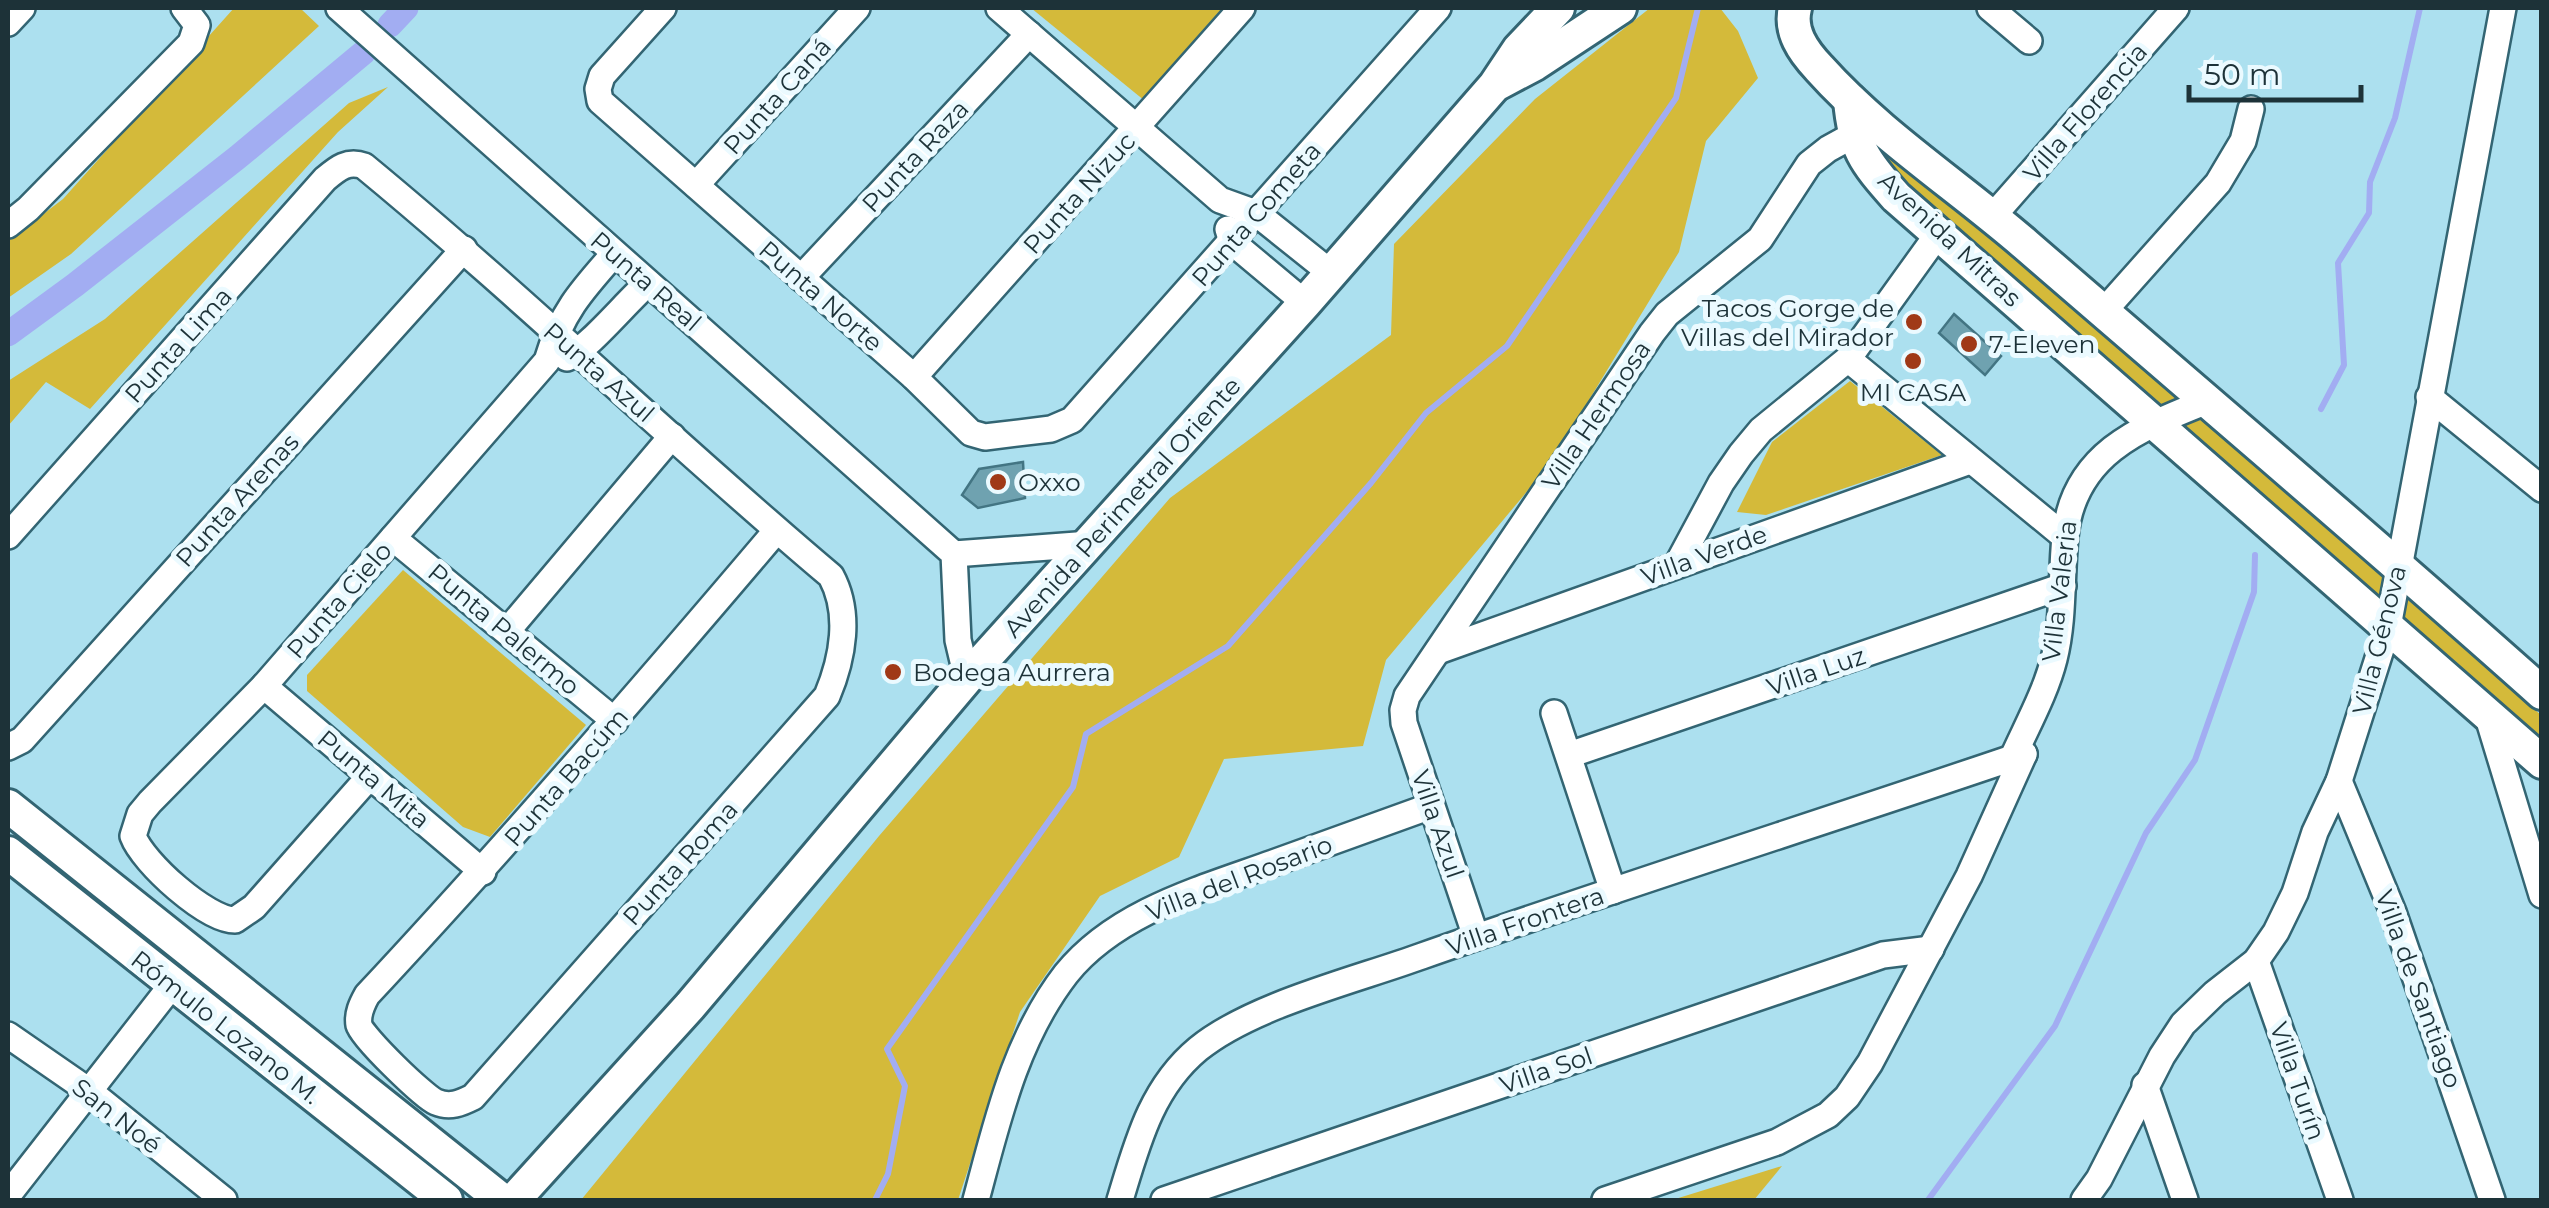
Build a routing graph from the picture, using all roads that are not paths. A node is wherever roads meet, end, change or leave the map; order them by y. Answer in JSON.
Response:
{"nodes":[{"id":1,"x":22,"y":8,"type":"edge"},
{"id":2,"x":339,"y":8,"type":"edge"},
{"id":3,"x":663,"y":8,"type":"edge"},
{"id":4,"x":857,"y":8,"type":"edge"},
{"id":5,"x":999,"y":8,"type":"edge"},
{"id":6,"x":1242,"y":8,"type":"edge"},
{"id":7,"x":1438,"y":8,"type":"edge"},
{"id":8,"x":1558,"y":8,"type":"edge"},
{"id":9,"x":1620,"y":8,"type":"edge"},
{"id":10,"x":1795,"y":8,"type":"edge"},
{"id":11,"x":1990,"y":8,"type":"edge"},
{"id":12,"x":2176,"y":8,"type":"edge"},
{"id":13,"x":2503,"y":8,"type":"edge"},
{"id":14,"x":190,"y":16,"type":"edge"},
{"id":15,"x":8,"y":23,"type":"edge"},
{"id":16,"x":1029,"y":34,"type":"junction"},
{"id":17,"x":2029,"y":42,"type":"dead end"},
{"id":18,"x":1495,"y":86,"type":"junction"},
{"id":19,"x":2251,"y":109,"type":"dead end"},
{"id":20,"x":1139,"y":126,"type":"junction"},
{"id":21,"x":1865,"y":129,"type":"junction"},
{"id":22,"x":354,"y":162,"type":"joint"},
{"id":23,"x":696,"y":185,"type":"junction"},
{"id":24,"x":1220,"y":200,"type":"junction"},
{"id":25,"x":1256,"y":213,"type":"junction"},
{"id":26,"x":1993,"y":216,"type":"junction"},
{"id":27,"x":8,"y":225,"type":"edge"},
{"id":28,"x":1938,"y":234,"type":"junction"},
{"id":29,"x":1232,"y":242,"type":"junction"},
{"id":30,"x":464,"y":249,"type":"junction"},
{"id":31,"x":614,"y":254,"type":"junction"},
{"id":32,"x":1330,"y":273,"type":"junction"},
{"id":33,"x":801,"y":278,"type":"junction"},
{"id":34,"x":648,"y":282,"type":"junction"},
{"id":35,"x":1305,"y":303,"type":"junction"},
{"id":36,"x":2104,"y":312,"type":"junction"},
{"id":37,"x":555,"y":335,"type":"junction"},
{"id":38,"x":580,"y":353,"type":"junction"},
{"id":39,"x":1848,"y":359,"type":"junction"},
{"id":40,"x":547,"y":361,"type":"junction"},
{"id":41,"x":914,"y":378,"type":"junction"},
{"id":42,"x":2429,"y":397,"type":"junction"},
{"id":43,"x":2204,"y":402,"type":"junction"},
{"id":44,"x":1072,"y":420,"type":"joint"},
{"id":45,"x":2155,"y":422,"type":"junction"},
{"id":46,"x":672,"y":436,"type":"junction"},
{"id":47,"x":1970,"y":461,"type":"junction"},
{"id":48,"x":2542,"y":489,"type":"edge"},
{"id":49,"x":777,"y":530,"type":"junction"},
{"id":50,"x":8,"y":536,"type":"edge"},
{"id":51,"x":2065,"y":536,"type":"junction"},
{"id":52,"x":394,"y":538,"type":"junction"},
{"id":53,"x":1090,"y":544,"type":"junction"},
{"id":54,"x":954,"y":554,"type":"junction"},
{"id":55,"x":1677,"y":565,"type":"junction"},
{"id":56,"x":2399,"y":566,"type":"junction"},
{"id":57,"x":2063,"y":586,"type":"junction"},
{"id":58,"x":838,"y":590,"type":"joint"},
{"id":59,"x":2388,"y":627,"type":"junction"},
{"id":60,"x":508,"y":630,"type":"junction"},
{"id":61,"x":1438,"y":652,"type":"junction"},
{"id":62,"x":967,"y":678,"type":"junction"},
{"id":63,"x":264,"y":686,"type":"junction"},
{"id":64,"x":2542,"y":693,"type":"edge"},
{"id":65,"x":1403,"y":710,"type":"joint"},
{"id":66,"x":1554,"y":713,"type":"dead end"},
{"id":67,"x":2488,"y":714,"type":"junction"},
{"id":68,"x":615,"y":721,"type":"junction"},
{"id":69,"x":2037,"y":728,"type":"dead end"},
{"id":70,"x":8,"y":746,"type":"edge"},
{"id":71,"x":1569,"y":755,"type":"junction"},
{"id":72,"x":2018,"y":756,"type":"junction"},
{"id":73,"x":2542,"y":762,"type":"edge"},
{"id":74,"x":370,"y":776,"type":"junction"},
{"id":75,"x":2339,"y":781,"type":"junction"},
{"id":76,"x":8,"y":806,"type":"edge"},
{"id":77,"x":1431,"y":806,"type":"junction"},
{"id":78,"x":8,"y":853,"type":"edge"},
{"id":79,"x":483,"y":872,"type":"junction"},
{"id":80,"x":1613,"y":891,"type":"junction"},
{"id":81,"x":2542,"y":896,"type":"edge"},
{"id":82,"x":1476,"y":937,"type":"junction"},
{"id":83,"x":1930,"y":950,"type":"junction"},
{"id":84,"x":2256,"y":961,"type":"junction"},
{"id":85,"x":172,"y":985,"type":"junction"},
{"id":86,"x":358,"y":1022,"type":"joint"},
{"id":87,"x":8,"y":1035,"type":"edge"},
{"id":88,"x":2145,"y":1085,"type":"junction"},
{"id":89,"x":89,"y":1092,"type":"junction"},
{"id":90,"x":8,"y":1195,"type":"edge"},
{"id":91,"x":224,"y":1200,"type":"edge"},
{"id":92,"x":446,"y":1200,"type":"edge"},
{"id":93,"x":502,"y":1200,"type":"edge"},
{"id":94,"x":514,"y":1200,"type":"edge"},
{"id":95,"x":976,"y":1200,"type":"edge"},
{"id":96,"x":1120,"y":1200,"type":"edge"},
{"id":97,"x":1164,"y":1200,"type":"edge"},
{"id":98,"x":1605,"y":1200,"type":"edge"},
{"id":99,"x":2084,"y":1200,"type":"edge"},
{"id":100,"x":2185,"y":1200,"type":"edge"},
{"id":101,"x":2340,"y":1200,"type":"edge"},
{"id":102,"x":2492,"y":1200,"type":"edge"}],
"edges":[{"from":1,"to":15,"type":"street"},
{"from":2,"to":31,"type":"street","name":"Punta Real"},
{"from":3,"to":23,"type":"street","name":"Punta Norte"},
{"from":4,"to":23,"type":"street","name":"Punta Caná"},
{"from":5,"to":16,"type":"street"},
{"from":6,"to":20,"type":"street","name":"Punta Nizuc"},
{"from":7,"to":25,"type":"street","name":"Punta Cometa"},
{"from":8,"to":18,"type":"street","name":"Avenida Perimetral Oriente"},
{"from":9,"to":18,"type":"street","name":"Avenida Perimetral Oriente"},
{"from":10,"to":21,"type":"street","name":"Avenida Mitras"},
{"from":11,"to":17,"type":"street"},
{"from":12,"to":26,"type":"street","name":"Villa Florencia"},
{"from":13,"to":42,"type":"street","name":"Villa Génova"},
{"from":14,"to":27,"type":"street"},
{"from":16,"to":20,"type":"street"},
{"from":16,"to":33,"type":"street","name":"Punta Raza"},
{"from":18,"to":32,"type":"street","name":"Avenida Perimetral Oriente"},
{"from":19,"to":36,"type":"street"},
{"from":20,"to":24,"type":"street"},
{"from":20,"to":41,"type":"street","name":"Punta Nizuc"},
{"from":21,"to":26,"type":"street","name":"Avenida Mitras"},
{"from":21,"to":28,"type":"street","name":"Avenida Mitras"},
{"from":21,"to":61,"type":"street","name":"Villa Hermosa"},
{"from":22,"to":30,"type":"street","name":"Punta Azul"},
{"from":22,"to":50,"type":"street","name":"Punta Lima"},
{"from":23,"to":33,"type":"street","name":"Punta Norte"},
{"from":24,"to":25,"type":"street"},
{"from":24,"to":29,"type":"street"},
{"from":25,"to":29,"type":"street","name":"Punta Cometa"},
{"from":25,"to":32,"type":"street"},
{"from":26,"to":36,"type":"street","name":"Avenida Mitras"},
{"from":28,"to":39,"type":"street"},
{"from":28,"to":45,"type":"street","name":"Avenida Mitras"},
{"from":29,"to":35,"type":"street"},
{"from":29,"to":44,"type":"street","name":"Punta Cometa"},
{"from":30,"to":37,"type":"street","name":"Punta Azul"},
{"from":30,"to":70,"type":"street","name":"Punta Arenas"},
{"from":31,"to":34,"type":"street","name":"Punta Real"},
{"from":31,"to":37,"type":"street","name":"Punta Cielo"},
{"from":32,"to":35,"type":"street","name":"Avenida Perimetral Oriente"},
{"from":33,"to":41,"type":"street","name":"Punta Norte"},
{"from":34,"to":38,"type":"street"},
{"from":34,"to":54,"type":"street","name":"Punta Real"},
{"from":35,"to":53,"type":"street","name":"Avenida Perimetral Oriente"},
{"from":36,"to":43,"type":"street","name":"Avenida Mitras"},
{"from":37,"to":38,"type":"street","name":"Punta Azul"},
{"from":37,"to":40,"type":"street","name":"Punta Cielo"},
{"from":38,"to":40,"type":"street"},
{"from":38,"to":46,"type":"street","name":"Punta Azul"},
{"from":39,"to":47,"type":"street"},
{"from":39,"to":55,"type":"street"},
{"from":40,"to":52,"type":"street","name":"Punta Cielo"},
{"from":41,"to":44,"type":"street","name":"Punta Norte"},
{"from":42,"to":48,"type":"street"},
{"from":42,"to":56,"type":"street","name":"Villa Génova"},
{"from":43,"to":45,"type":"street","name":"Villa Valeria"},
{"from":43,"to":56,"type":"street","name":"Avenida Mitras"},
{"from":45,"to":51,"type":"street","name":"Villa Valeria"},
{"from":45,"to":59,"type":"street","name":"Avenida Mitras"},
{"from":46,"to":49,"type":"street","name":"Punta Azul"},
{"from":46,"to":60,"type":"street"},
{"from":47,"to":51,"type":"street"},
{"from":47,"to":55,"type":"street","name":"Villa Verde"},
{"from":49,"to":58,"type":"street","name":"Punta Azul"},
{"from":49,"to":68,"type":"street","name":"Punta Bacúm"},
{"from":51,"to":57,"type":"street","name":"Villa Valeria"},
{"from":52,"to":60,"type":"street","name":"Punta Palermo"},
{"from":52,"to":63,"type":"street","name":"Punta Cielo"},
{"from":53,"to":54,"type":"street"},
{"from":53,"to":62,"type":"street","name":"Avenida Perimetral Oriente"},
{"from":54,"to":62,"type":"street"},
{"from":55,"to":61,"type":"street","name":"Villa Verde"},
{"from":56,"to":59,"type":"street","name":"Villa Génova"},
{"from":56,"to":64,"type":"street","name":"Avenida Mitras"},
{"from":57,"to":71,"type":"street","name":"Villa Luz"},
{"from":57,"to":72,"type":"street","name":"Villa Valeria"},
{"from":58,"to":86,"type":"street","name":"Punta Roma"},
{"from":59,"to":67,"type":"street","name":"Avenida Mitras"},
{"from":59,"to":75,"type":"street","name":"Villa Génova"},
{"from":60,"to":68,"type":"street","name":"Punta Palermo"},
{"from":61,"to":65,"type":"street","name":"Villa Hermosa"},
{"from":62,"to":94,"type":"street","name":"Avenida Perimetral Oriente"},
{"from":63,"to":74,"type":"street","name":"Punta Mita"},
{"from":63,"to":74,"type":"street","name":"Punta Cielo"},
{"from":65,"to":77,"type":"street","name":"Villa Azul"},
{"from":66,"to":71,"type":"street"},
{"from":67,"to":73,"type":"street","name":"Avenida Mitras"},
{"from":67,"to":81,"type":"street"},
{"from":68,"to":79,"type":"street","name":"Punta Bacúm"},
{"from":69,"to":72,"type":"street","name":"Villa Valeria"},
{"from":71,"to":80,"type":"street"},
{"from":72,"to":80,"type":"street","name":"Villa Frontera"},
{"from":72,"to":83,"type":"street","name":"Villa Valeria"},
{"from":74,"to":79,"type":"street","name":"Punta Mita"},
{"from":75,"to":84,"type":"street","name":"Villa Génova"},
{"from":75,"to":102,"type":"street","name":"Villa de Santiago"},
{"from":76,"to":93,"type":"street"},
{"from":77,"to":82,"type":"street","name":"Villa Azul"},
{"from":77,"to":95,"type":"street","name":"Villa del Rosario"},
{"from":78,"to":85,"type":"street","name":"Rómulo Lozano M."},
{"from":79,"to":86,"type":"street","name":"Punta Bacúm"},
{"from":80,"to":82,"type":"street","name":"Villa Frontera"},
{"from":82,"to":96,"type":"street","name":"Villa Frontera"},
{"from":83,"to":97,"type":"street","name":"Villa Sol"},
{"from":83,"to":98,"type":"street","name":"Villa Valeria"},
{"from":84,"to":88,"type":"street","name":"Villa Génova"},
{"from":84,"to":101,"type":"street","name":"Villa Turín"},
{"from":85,"to":89,"type":"street"},
{"from":85,"to":92,"type":"street","name":"Rómulo Lozano M."},
{"from":87,"to":89,"type":"street","name":"San Noé"},
{"from":88,"to":99,"type":"street","name":"Villa Génova"},
{"from":88,"to":100,"type":"street"},
{"from":89,"to":90,"type":"street"},
{"from":89,"to":91,"type":"street","name":"San Noé"}]}
